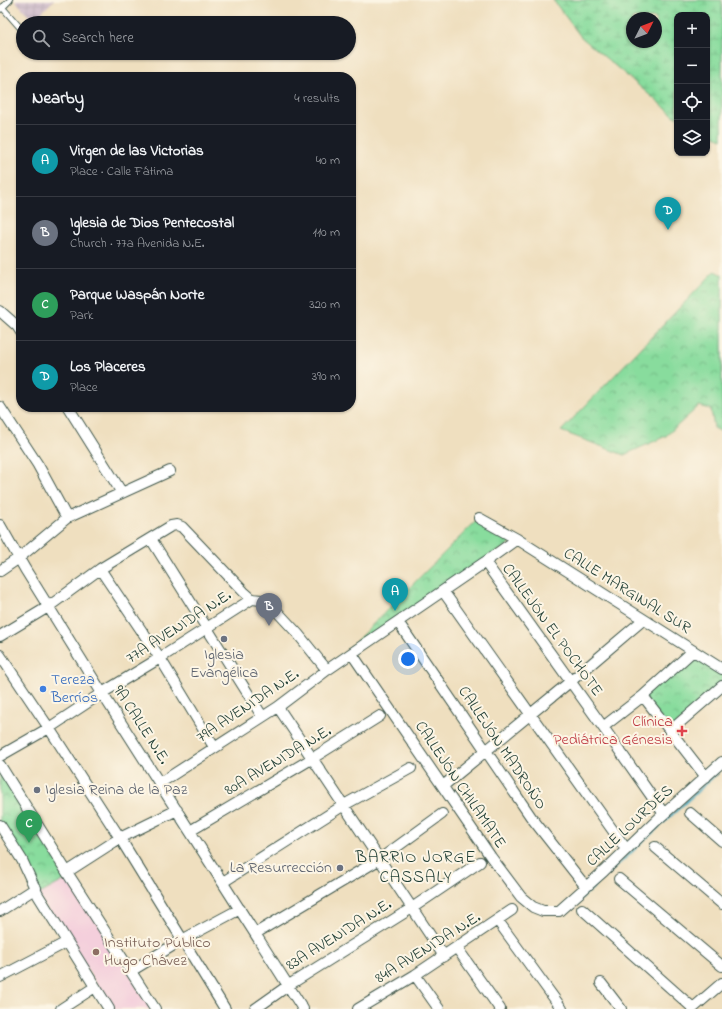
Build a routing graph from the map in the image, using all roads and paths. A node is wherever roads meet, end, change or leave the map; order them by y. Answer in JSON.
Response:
{"nodes":[{"id":1,"x":10,"y":0,"type":"edge"},
{"id":2,"x":1,"y":8,"type":"edge"},
{"id":3,"x":16,"y":24,"type":"edge"},
{"id":4,"x":0,"y":311,"type":"edge"},
{"id":5,"x":16,"y":325,"type":"edge"},
{"id":6,"x":0,"y":407,"type":"edge"},
{"id":7,"x":71,"y":412,"type":"edge"},
{"id":8,"x":170,"y":471,"type":"dead end"},
{"id":9,"x":122,"y":493,"type":"junction"},
{"id":10,"x":67,"y":518,"type":"junction"},
{"id":11,"x":479,"y":518,"type":"dead end"},
{"id":12,"x":0,"y":525,"type":"edge"},
{"id":13,"x":517,"y":539,"type":"junction"},
{"id":14,"x":151,"y":540,"type":"junction"},
{"id":15,"x":19,"y":558,"type":"junction"},
{"id":16,"x":485,"y":562,"type":"junction"},
{"id":17,"x":100,"y":569,"type":"junction"},
{"id":18,"x":0,"y":570,"type":"edge"},
{"id":19,"x":443,"y":591,"type":"junction"},
{"id":20,"x":252,"y":598,"type":"junction"},
{"id":21,"x":48,"y":606,"type":"junction"},
{"id":22,"x":644,"y":620,"type":"junction"},
{"id":23,"x":398,"y":622,"type":"junction"},
{"id":24,"x":206,"y":628,"type":"junction"},
{"id":25,"x":0,"y":636,"type":"edge"},
{"id":26,"x":693,"y":651,"type":"junction"},
{"id":27,"x":352,"y":654,"type":"junction"},
{"id":28,"x":0,"y":655,"type":"edge"},
{"id":29,"x":160,"y":658,"type":"junction"},
{"id":30,"x":722,"y":669,"type":"edge"},
{"id":31,"x":327,"y":670,"type":"junction"},
{"id":32,"x":571,"y":681,"type":"junction"},
{"id":33,"x":722,"y":686,"type":"edge"},
{"id":34,"x":102,"y":693,"type":"junction"},
{"id":35,"x":643,"y":696,"type":"junction"},
{"id":36,"x":278,"y":706,"type":"junction"},
{"id":37,"x":530,"y":715,"type":"junction"},
{"id":38,"x":262,"y":716,"type":"junction"},
{"id":39,"x":380,"y":716,"type":"dead end"},
{"id":40,"x":603,"y":727,"type":"junction"},
{"id":41,"x":49,"y":728,"type":"junction"},
{"id":42,"x":670,"y":731,"type":"junction"},
{"id":43,"x":214,"y":747,"type":"junction"},
{"id":44,"x":486,"y":751,"type":"junction"},
{"id":45,"x":0,"y":756,"type":"edge"},
{"id":46,"x":313,"y":758,"type":"junction"},
{"id":47,"x":722,"y":762,"type":"edge"},
{"id":48,"x":0,"y":765,"type":"edge"},
{"id":49,"x":410,"y":768,"type":"dead end"},
{"id":50,"x":706,"y":777,"type":"junction"},
{"id":51,"x":160,"y":783,"type":"junction"},
{"id":52,"x":443,"y":786,"type":"junction"},
{"id":53,"x":344,"y":805,"type":"junction"},
{"id":54,"x":177,"y":810,"type":"junction"},
{"id":55,"x":690,"y":813,"type":"dead end"},
{"id":56,"x":442,"y":814,"type":"dead end"},
{"id":57,"x":664,"y":814,"type":"junction"},
{"id":58,"x":0,"y":825,"type":"edge"},
{"id":59,"x":190,"y":831,"type":"junction"},
{"id":60,"x":120,"y":838,"type":"junction"},
{"id":61,"x":722,"y":841,"type":"edge"},
{"id":62,"x":655,"y":848,"type":"dead end"},
{"id":63,"x":626,"y":850,"type":"junction"},
{"id":64,"x":380,"y":859,"type":"junction"},
{"id":65,"x":480,"y":862,"type":"dead end"},
{"id":66,"x":67,"y":872,"type":"junction"},
{"id":67,"x":619,"y":879,"type":"dead end"},
{"id":68,"x":223,"y":882,"type":"junction"},
{"id":69,"x":586,"y":887,"type":"junction"},
{"id":70,"x":36,"y":888,"type":"junction"},
{"id":71,"x":722,"y":904,"type":"edge"},
{"id":72,"x":412,"y":908,"type":"junction"},
{"id":73,"x":240,"y":909,"type":"junction"},
{"id":74,"x":582,"y":909,"type":"dead end"},
{"id":75,"x":512,"y":910,"type":"dead end"},
{"id":76,"x":0,"y":911,"type":"edge"},
{"id":77,"x":559,"y":911,"type":"joint"},
{"id":78,"x":498,"y":921,"type":"junction"},
{"id":79,"x":256,"y":933,"type":"junction"},
{"id":80,"x":182,"y":940,"type":"junction"},
{"id":81,"x":67,"y":942,"type":"junction"},
{"id":82,"x":458,"y":948,"type":"junction"},
{"id":83,"x":444,"y":956,"type":"junction"},
{"id":84,"x":722,"y":966,"type":"edge"},
{"id":85,"x":131,"y":971,"type":"junction"},
{"id":86,"x":415,"y":975,"type":"junction"},
{"id":87,"x":0,"y":977,"type":"edge"},
{"id":88,"x":722,"y":982,"type":"edge"},
{"id":89,"x":601,"y":983,"type":"dead end"},
{"id":90,"x":289,"y":985,"type":"junction"},
{"id":91,"x":95,"y":987,"type":"junction"},
{"id":92,"x":373,"y":1005,"type":"edge"},
{"id":93,"x":693,"y":1008,"type":"edge"},
{"id":94,"x":61,"y":1009,"type":"edge"},
{"id":95,"x":109,"y":1009,"type":"edge"},
{"id":96,"x":155,"y":1009,"type":"edge"},
{"id":97,"x":225,"y":1009,"type":"edge"},
{"id":98,"x":255,"y":1009,"type":"edge"},
{"id":99,"x":303,"y":1009,"type":"edge"},
{"id":100,"x":358,"y":1009,"type":"edge"},
{"id":101,"x":439,"y":1009,"type":"edge"},
{"id":102,"x":500,"y":1009,"type":"edge"},
{"id":103,"x":562,"y":1009,"type":"edge"},
{"id":104,"x":621,"y":1009,"type":"edge"}],
"edges":[{"from":1,"to":2,"type":"lane"},
{"from":2,"to":3,"type":"lane"},
{"from":4,"to":5,"type":"street"},
{"from":6,"to":10,"type":"street"},
{"from":7,"to":9,"type":"street"},
{"from":8,"to":9,"type":"street"},
{"from":9,"to":10,"type":"street"},
{"from":10,"to":15,"type":"street"},
{"from":11,"to":13,"type":"street","name":"CALLE MARGINAL SUR"},
{"from":12,"to":15,"type":"street","name":"9A CALLE N.E."},
{"from":13,"to":16,"type":"street","name":"79A AVENIDA N.E."},
{"from":13,"to":22,"type":"street","name":"CALLE MARGINAL SUR"},
{"from":14,"to":17,"type":"street"},
{"from":14,"to":20,"type":"street"},
{"from":14,"to":24,"type":"street"},
{"from":15,"to":18,"type":"street"},
{"from":15,"to":21,"type":"street","name":"9A CALLE N.E."},
{"from":16,"to":19,"type":"street","name":"79A AVENIDA N.E."},
{"from":16,"to":32,"type":"street","name":"CALLEJÓN EL POCHOTE"},
{"from":17,"to":21,"type":"street"},
{"from":17,"to":29,"type":"street"},
{"from":19,"to":23,"type":"street","name":"79A AVENIDA N.E."},
{"from":19,"to":37,"type":"street"},
{"from":20,"to":24,"type":"street","name":"77A AVENIDA N.E."},
{"from":20,"to":31,"type":"street"},
{"from":21,"to":25,"type":"street"},
{"from":21,"to":34,"type":"street","name":"9A CALLE N.E."},
{"from":22,"to":26,"type":"street","name":"CALLE MARGINAL SUR"},
{"from":22,"to":32,"type":"street"},
{"from":23,"to":27,"type":"street","name":"79A AVENIDA N.E."},
{"from":23,"to":44,"type":"street","name":"CALLEJÓN MADROÑO"},
{"from":24,"to":29,"type":"street","name":"77A AVENIDA N.E."},
{"from":24,"to":38,"type":"street"},
{"from":26,"to":30,"type":"street","name":"CALLE MARGINAL SUR"},
{"from":26,"to":35,"type":"street"},
{"from":27,"to":31,"type":"street","name":"79A AVENIDA N.E."},
{"from":27,"to":52,"type":"street","name":"CALLEJÓN CHILAMATE"},
{"from":28,"to":41,"type":"street"},
{"from":29,"to":34,"type":"street","name":"77A AVENIDA N.E."},
{"from":29,"to":43,"type":"street"},
{"from":31,"to":36,"type":"street","name":"79A AVENIDA N.E."},
{"from":32,"to":37,"type":"street"},
{"from":32,"to":40,"type":"street","name":"CALLEJÓN EL POCHOTE"},
{"from":33,"to":42,"type":"street"},
{"from":34,"to":41,"type":"street","name":"77A AVENIDA N.E."},
{"from":34,"to":51,"type":"street","name":"9A CALLE N.E."},
{"from":35,"to":40,"type":"street"},
{"from":35,"to":42,"type":"street"},
{"from":36,"to":38,"type":"street","name":"79A AVENIDA N.E."},
{"from":36,"to":46,"type":"street"},
{"from":37,"to":44,"type":"street"},
{"from":37,"to":63,"type":"street"},
{"from":38,"to":43,"type":"street","name":"79A AVENIDA N.E."},
{"from":39,"to":46,"type":"street","name":"80A AVENIDA N.E."},
{"from":40,"to":57,"type":"street","name":"CALLEJÓN EL POCHOTE"},
{"from":41,"to":45,"type":"street","name":"77A AVENIDA N.E."},
{"from":41,"to":60,"type":"street"},
{"from":42,"to":50,"type":"street"},
{"from":43,"to":51,"type":"street","name":"79A AVENIDA N.E."},
{"from":44,"to":52,"type":"street"},
{"from":44,"to":69,"type":"street","name":"CALLEJÓN MADROÑO"},
{"from":46,"to":53,"type":"street"},
{"from":46,"to":59,"type":"street","name":"80A AVENIDA N.E."},
{"from":47,"to":50,"type":"street","name":"CALLE LOURDES"},
{"from":48,"to":66,"type":"street"},
{"from":49,"to":53,"type":"street"},
{"from":50,"to":57,"type":"street","name":"CALLE LOURDES"},
{"from":51,"to":54,"type":"street","name":"9A CALLE N.E."},
{"from":52,"to":77,"type":"street","name":"CALLEJÓN CHILAMATE"},
{"from":53,"to":64,"type":"street"},
{"from":53,"to":68,"type":"street"},
{"from":54,"to":59,"type":"street","name":"9A CALLE N.E."},
{"from":54,"to":60,"type":"street"},
{"from":55,"to":61,"type":"street"},
{"from":56,"to":64,"type":"street"},
{"from":57,"to":63,"type":"street","name":"CALLE LOURDES"},
{"from":58,"to":70,"type":"street"},
{"from":59,"to":68,"type":"street","name":"9A CALLE N.E."},
{"from":60,"to":66,"type":"street"},
{"from":60,"to":80,"type":"street"},
{"from":62,"to":71,"type":"street"},
{"from":63,"to":69,"type":"street","name":"CALLE LOURDES"},
{"from":64,"to":72,"type":"street"},
{"from":64,"to":79,"type":"street"},
{"from":65,"to":72,"type":"street","name":"83A AVENIDA N.E."},
{"from":66,"to":85,"type":"street"},
{"from":67,"to":84,"type":"street"},
{"from":68,"to":73,"type":"street","name":"9A CALLE N.E."},
{"from":69,"to":77,"type":"street","name":"CALLE LOURDES"},
{"from":70,"to":76,"type":"street"},
{"from":70,"to":81,"type":"street"},
{"from":72,"to":83,"type":"street"},
{"from":72,"to":90,"type":"street","name":"83A AVENIDA N.E."},
{"from":73,"to":79,"type":"street","name":"9A CALLE N.E."},
{"from":73,"to":80,"type":"street"},
{"from":74,"to":93,"type":"street"},
{"from":75,"to":78,"type":"street","name":"84A AVENIDA N.E."},
{"from":78,"to":82,"type":"street","name":"84A AVENIDA N.E."},
{"from":78,"to":103,"type":"street"},
{"from":79,"to":90,"type":"street","name":"9A CALLE N.E."},
{"from":80,"to":85,"type":"street"},
{"from":80,"to":97,"type":"street"},
{"from":81,"to":87,"type":"street"},
{"from":81,"to":91,"type":"street"},
{"from":82,"to":83,"type":"street","name":"84A AVENIDA N.E."},
{"from":82,"to":102,"type":"street"},
{"from":83,"to":86,"type":"street","name":"84A AVENIDA N.E."},
{"from":85,"to":96,"type":"street"},
{"from":86,"to":92,"type":"street","name":"84A AVENIDA N.E."},
{"from":86,"to":101,"type":"street"},
{"from":88,"to":93,"type":"street"},
{"from":89,"to":104,"type":"street"},
{"from":90,"to":98,"type":"street","name":"83A AVENIDA N.E."},
{"from":90,"to":99,"type":"street","name":"9A CALLE N.E."},
{"from":91,"to":94,"type":"street"},
{"from":91,"to":95,"type":"street"},
{"from":92,"to":100,"type":"street","name":"84A AVENIDA N.E."}]}
